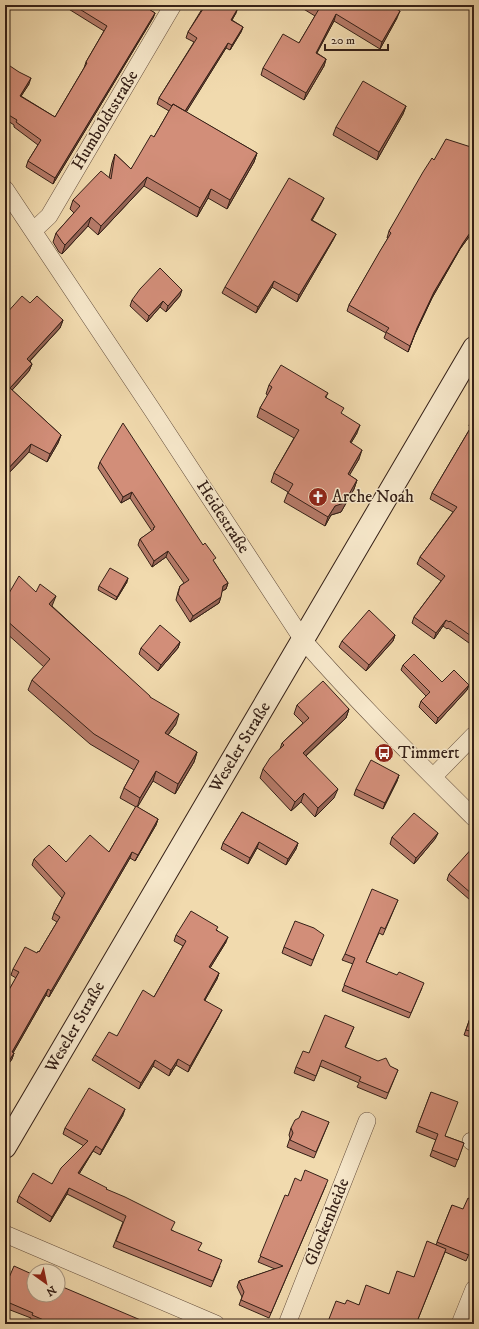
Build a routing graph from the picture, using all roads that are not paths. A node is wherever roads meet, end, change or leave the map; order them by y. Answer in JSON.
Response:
{"nodes":[{"id":1,"x":173,"y":5,"type":"edge"},
{"id":2,"x":5,"y":189,"type":"edge"},
{"id":3,"x":33,"y":231,"type":"junction"},
{"id":4,"x":474,"y":348,"type":"edge"},
{"id":5,"x":303,"y":640,"type":"junction"},
{"id":6,"x":474,"y":735,"type":"edge"},
{"id":7,"x":433,"y":777,"type":"junction"},
{"id":8,"x":474,"y":818,"type":"edge"},
{"id":9,"x":367,"y":1121,"type":"dead end"},
{"id":10,"x":5,"y":1147,"type":"edge"},
{"id":11,"x":5,"y":1234,"type":"edge"},
{"id":12,"x":474,"y":1289,"type":"edge"},
{"id":13,"x":216,"y":1324,"type":"edge"},
{"id":14,"x":287,"y":1324,"type":"edge"},
{"id":15,"x":460,"y":1324,"type":"edge"}],
"edges":[{"from":1,"to":3,"type":"street","name":"Humboldtstraße"},
{"from":2,"to":3,"type":"street","name":"Heidestraße"},
{"from":3,"to":5,"type":"street","name":"Heidestraße"},
{"from":4,"to":5,"type":"street","name":"Weseler Straße"},
{"from":5,"to":7,"type":"street","name":"Heidestraße"},
{"from":5,"to":10,"type":"street","name":"Weseler Straße"},
{"from":6,"to":7,"type":"street"},
{"from":7,"to":8,"type":"street","name":"Heidestraße"},
{"from":9,"to":14,"type":"street","name":"Glockenheide"},
{"from":11,"to":13,"type":"street"},
{"from":12,"to":15,"type":"street"}]}
